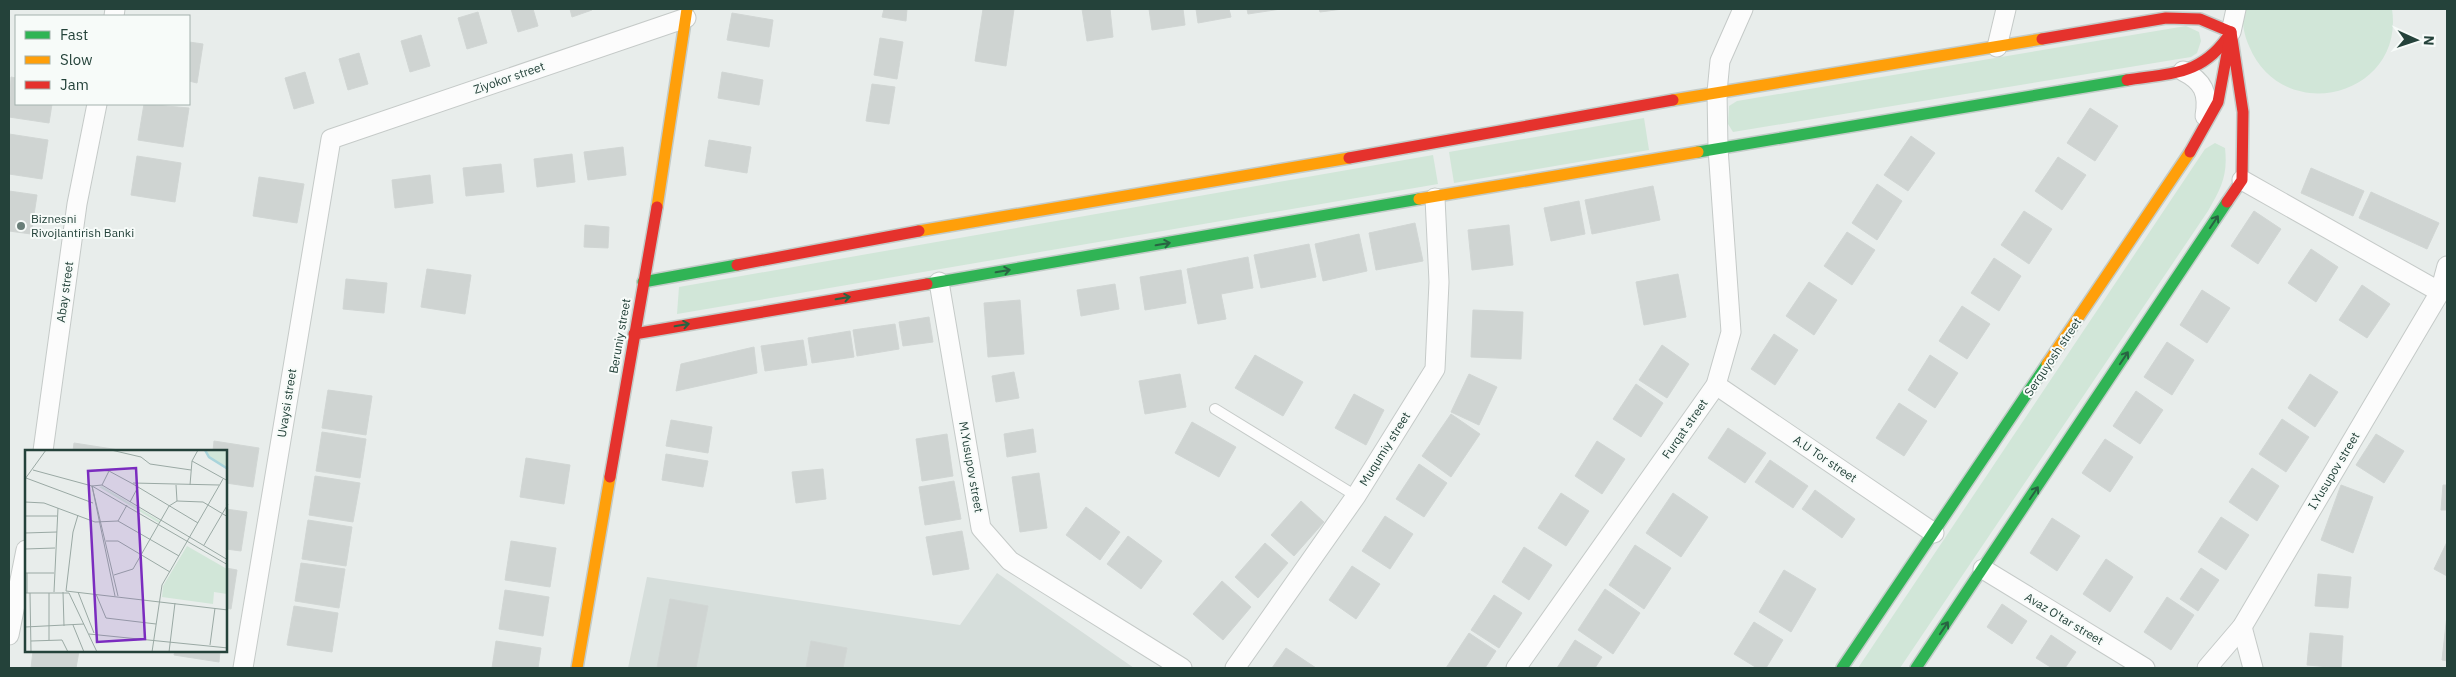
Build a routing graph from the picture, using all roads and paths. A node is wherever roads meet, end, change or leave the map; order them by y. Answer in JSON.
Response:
{"nodes":[{"id":1,"x":1743,"y":9,"type":"edge"},
{"id":2,"x":2006,"y":9,"type":"edge"},
{"id":3,"x":2236,"y":9,"type":"edge"},
{"id":4,"x":687,"y":13,"type":"edge"},
{"id":5,"x":2231,"y":32,"type":"junction"},
{"id":6,"x":1997,"y":47,"type":"junction"},
{"id":7,"x":2183,"y":71,"type":"junction"},
{"id":8,"x":1717,"y":92,"type":"junction"},
{"id":9,"x":97,"y":105,"type":"edge"},
{"id":10,"x":2201,"y":136,"type":"junction"},
{"id":11,"x":331,"y":138,"type":"joint"},
{"id":12,"x":1718,"y":148,"type":"junction"},
{"id":13,"x":2242,"y":180,"type":"junction"},
{"id":14,"x":1435,"y":198,"type":"junction"},
{"id":15,"x":2447,"y":266,"type":"edge"},
{"id":16,"x":643,"y":282,"type":"junction"},
{"id":17,"x":939,"y":282,"type":"junction"},
{"id":18,"x":2440,"y":292,"type":"junction"},
{"id":19,"x":634,"y":334,"type":"junction"},
{"id":20,"x":1716,"y":385,"type":"junction"},
{"id":21,"x":1216,"y":409,"type":"dead end"},
{"id":22,"x":43,"y":450,"type":"edge"},
{"id":23,"x":1356,"y":496,"type":"junction"},
{"id":24,"x":1934,"y":533,"type":"junction"},
{"id":25,"x":25,"y":555,"type":"edge"},
{"id":26,"x":1983,"y":569,"type":"junction"},
{"id":27,"x":2242,"y":627,"type":"junction"},
{"id":28,"x":9,"y":635,"type":"edge"},
{"id":29,"x":242,"y":668,"type":"edge"},
{"id":30,"x":576,"y":668,"type":"edge"},
{"id":31,"x":1182,"y":668,"type":"edge"},
{"id":32,"x":1235,"y":668,"type":"edge"},
{"id":33,"x":1516,"y":668,"type":"edge"},
{"id":34,"x":1842,"y":668,"type":"edge"},
{"id":35,"x":1916,"y":668,"type":"edge"},
{"id":36,"x":2145,"y":668,"type":"edge"},
{"id":37,"x":2208,"y":668,"type":"edge"},
{"id":38,"x":2253,"y":668,"type":"edge"}],
"edges":[{"from":1,"to":8,"type":"street","name":"Furqat street"},
{"from":2,"to":6,"type":"street"},
{"from":3,"to":5,"type":"street","name":"Serquyosh street"},
{"from":4,"to":11,"type":"street","name":"Ziyokor street"},
{"from":4,"to":16,"type":"street","name":"Beruniy street"},
{"from":5,"to":6,"type":"street"},
{"from":5,"to":7,"type":"street"},
{"from":5,"to":10,"type":"street","name":"Serquyosh street"},
{"from":5,"to":13,"type":"street","name":"Serquyosh street"},
{"from":6,"to":8,"type":"street"},
{"from":7,"to":10,"type":"street"},
{"from":7,"to":12,"type":"street"},
{"from":8,"to":12,"type":"street","name":"Furqat street"},
{"from":8,"to":16,"type":"street"},
{"from":9,"to":22,"type":"street","name":"Abay street"},
{"from":10,"to":24,"type":"street","name":"Serquyosh street"},
{"from":11,"to":29,"type":"street","name":"Uvaysi street"},
{"from":12,"to":14,"type":"street"},
{"from":12,"to":20,"type":"street","name":"Furqat street"},
{"from":13,"to":18,"type":"street"},
{"from":26,"to":13,"type":"street","one_way":true},
{"from":17,"to":14,"type":"street","one_way":true},
{"from":14,"to":23,"type":"street","name":"Muqumiy street"},
{"from":15,"to":18,"type":"street","name":"I.Yusupov street"},
{"from":16,"to":19,"type":"street","name":"Beruniy street"},
{"from":19,"to":17,"type":"street","one_way":true},
{"from":17,"to":31,"type":"street","name":"M.Yusupov street"},
{"from":18,"to":27,"type":"street","name":"I.Yusupov street"},
{"from":19,"to":30,"type":"street","name":"Beruniy street"},
{"from":20,"to":24,"type":"street","name":"A.U Tor street"},
{"from":20,"to":33,"type":"street","name":"Furqat street"},
{"from":21,"to":23,"type":"lane"},
{"from":23,"to":32,"type":"street","name":"Muqumiy street"},
{"from":24,"to":34,"type":"street","name":"Serquyosh street"},
{"from":25,"to":28,"type":"street"},
{"from":35,"to":26,"type":"street","one_way":true},
{"from":26,"to":36,"type":"street","name":"Avaz O'tar street"},
{"from":27,"to":37,"type":"street","name":"I.Yusupov street"},
{"from":27,"to":38,"type":"street"}]}
